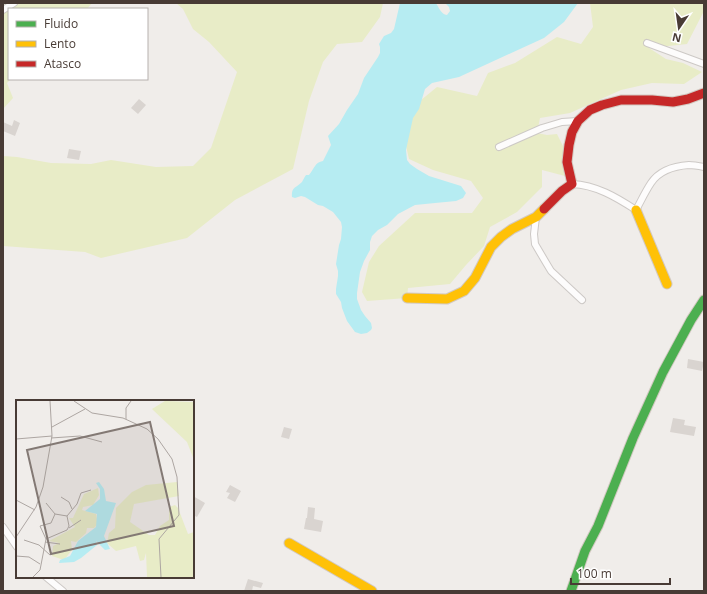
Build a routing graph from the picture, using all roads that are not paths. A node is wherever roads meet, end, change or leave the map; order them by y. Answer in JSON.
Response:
{"nodes":[{"id":1,"x":14,"y":3,"type":"edge"},
{"id":2,"x":3,"y":10,"type":"edge"},
{"id":3,"x":647,"y":43,"type":"dead end"},
{"id":4,"x":704,"y":64,"type":"edge"},
{"id":5,"x":704,"y":93,"type":"edge"},
{"id":6,"x":578,"y":121,"type":"junction"},
{"id":7,"x":499,"y":147,"type":"dead end"},
{"id":8,"x":704,"y":167,"type":"edge"},
{"id":9,"x":572,"y":184,"type":"junction"},
{"id":10,"x":636,"y":210,"type":"junction"},
{"id":11,"x":536,"y":217,"type":"junction"},
{"id":12,"x":667,"y":284,"type":"dead end"},
{"id":13,"x":407,"y":298,"type":"dead end"},
{"id":14,"x":582,"y":300,"type":"dead end"},
{"id":15,"x":704,"y":300,"type":"edge"},
{"id":16,"x":3,"y":527,"type":"edge"},
{"id":17,"x":289,"y":543,"type":"dead end"},
{"id":18,"x":16,"y":546,"type":"edge"},
{"id":19,"x":47,"y":578,"type":"edge"},
{"id":20,"x":63,"y":591,"type":"edge"},
{"id":21,"x":372,"y":591,"type":"edge"},
{"id":22,"x":571,"y":591,"type":"edge"}],
"edges":[{"from":1,"to":2,"type":"street"},
{"from":3,"to":4,"type":"street"},
{"from":5,"to":6,"type":"street"},
{"from":6,"to":7,"type":"street"},
{"from":6,"to":9,"type":"street"},
{"from":8,"to":10,"type":"street"},
{"from":9,"to":10,"type":"street"},
{"from":9,"to":11,"type":"street"},
{"from":10,"to":12,"type":"street"},
{"from":11,"to":13,"type":"street"},
{"from":11,"to":14,"type":"street"},
{"from":15,"to":22,"type":"street"},
{"from":16,"to":18,"type":"street"},
{"from":17,"to":21,"type":"street"},
{"from":19,"to":20,"type":"street"}]}
